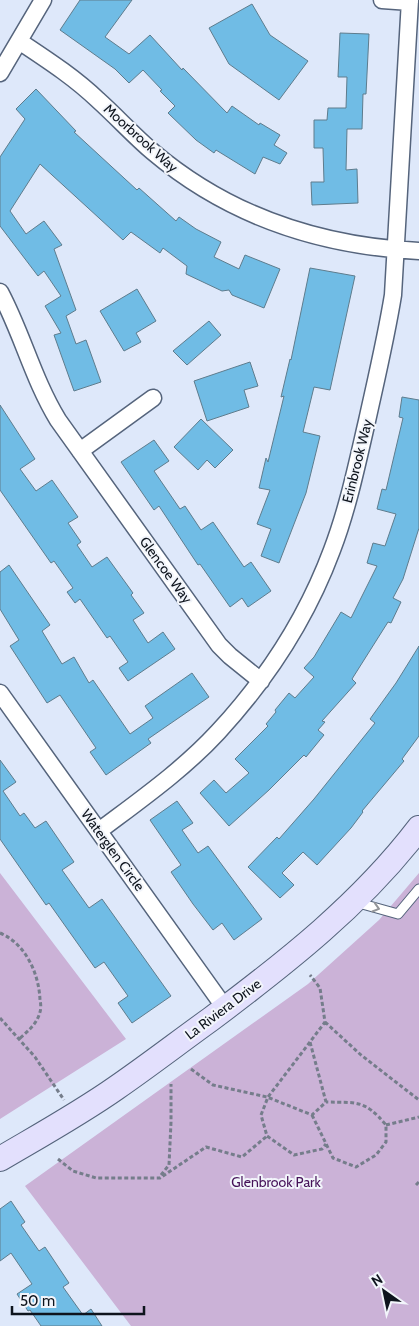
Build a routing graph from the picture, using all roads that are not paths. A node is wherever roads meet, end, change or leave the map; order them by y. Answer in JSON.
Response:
{"nodes":[{"id":1,"x":43,"y":0,"type":"edge"},
{"id":2,"x":382,"y":0,"type":"edge"},
{"id":3,"x":410,"y":1,"type":"edge"},
{"id":4,"x":19,"y":41,"type":"junction"},
{"id":5,"x":0,"y":73,"type":"edge"},
{"id":6,"x":397,"y":250,"type":"junction"},
{"id":7,"x":419,"y":251,"type":"edge"},
{"id":8,"x":0,"y":292,"type":"edge"},
{"id":9,"x":153,"y":398,"type":"dead end"},
{"id":10,"x":80,"y":451,"type":"junction"},
{"id":11,"x":261,"y":681,"type":"junction"},
{"id":12,"x":0,"y":693,"type":"edge"},
{"id":13,"x":419,"y":828,"type":"edge"},
{"id":14,"x":99,"y":831,"type":"junction"},
{"id":15,"x":419,"y":889,"type":"edge"},
{"id":16,"x":354,"y":902,"type":"junction"},
{"id":17,"x":225,"y":1008,"type":"junction"},
{"id":18,"x":0,"y":1158,"type":"edge"}],
"edges":[{"from":1,"to":4,"type":"street"},
{"from":2,"to":3,"type":"street","name":"Erinbrook Way"},
{"from":3,"to":6,"type":"street","name":"Erinbrook Way"},
{"from":4,"to":5,"type":"street"},
{"from":4,"to":6,"type":"street","name":"Moorbrook Way"},
{"from":6,"to":7,"type":"street","name":"Moorbrook Way"},
{"from":6,"to":11,"type":"street","name":"Erinbrook Way"},
{"from":8,"to":10,"type":"street","name":"Glencoe Way"},
{"from":9,"to":10,"type":"street"},
{"from":10,"to":11,"type":"street","name":"Glencoe Way"},
{"from":11,"to":14,"type":"street","name":"Erinbrook Way"},
{"from":12,"to":14,"type":"street","name":"Waterglen Circle"},
{"from":13,"to":16,"type":"street","name":"La Riviera Drive"},
{"from":14,"to":17,"type":"street","name":"Waterglen Circle"},
{"from":16,"to":15,"type":"lane","one_way":true},
{"from":16,"to":17,"type":"street","name":"La Riviera Drive"},
{"from":17,"to":18,"type":"street","name":"La Riviera Drive"}]}
